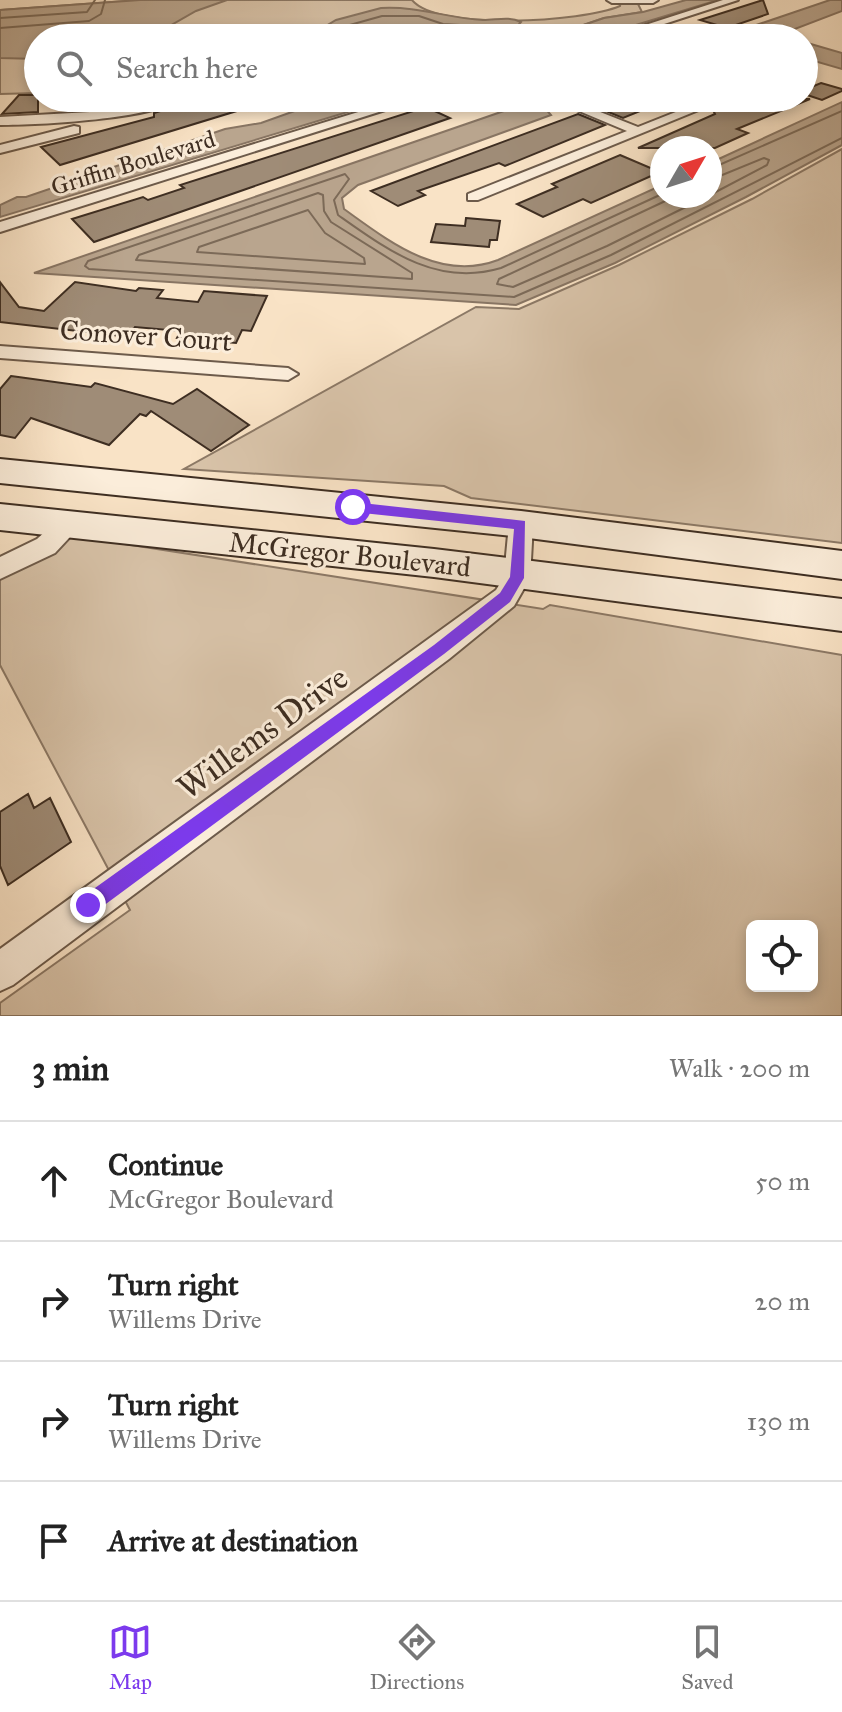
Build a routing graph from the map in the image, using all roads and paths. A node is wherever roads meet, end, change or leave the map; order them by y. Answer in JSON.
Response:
{"nodes":[{"id":1,"x":612,"y":0,"type":"edge"},
{"id":2,"x":653,"y":0,"type":"edge"},
{"id":3,"x":733,"y":0,"type":"edge"},
{"id":4,"x":655,"y":24,"type":"edge"},
{"id":5,"x":110,"y":112,"type":"edge"},
{"id":6,"x":130,"y":112,"type":"edge"},
{"id":7,"x":372,"y":112,"type":"edge"},
{"id":8,"x":590,"y":112,"type":"edge"},
{"id":9,"x":686,"y":112,"type":"edge"},
{"id":10,"x":0,"y":121,"type":"edge"},
{"id":11,"x":638,"y":131,"type":"junction"},
{"id":12,"x":0,"y":149,"type":"edge"},
{"id":13,"x":473,"y":197,"type":"dead end"},
{"id":14,"x":0,"y":227,"type":"edge"},
{"id":15,"x":0,"y":352,"type":"edge"},
{"id":16,"x":288,"y":374,"type":"dead end"},
{"id":17,"x":0,"y":471,"type":"edge"},
{"id":18,"x":353,"y":507,"type":"junction"},
{"id":19,"x":0,"y":517,"type":"edge"},
{"id":20,"x":71,"y":523,"type":"junction"},
{"id":21,"x":521,"y":524,"type":"junction"},
{"id":22,"x":0,"y":553,"type":"edge"},
{"id":23,"x":842,"y":565,"type":"edge"},
{"id":24,"x":0,"y":569,"type":"edge"},
{"id":25,"x":518,"y":574,"type":"junction"},
{"id":26,"x":842,"y":615,"type":"edge"},
{"id":27,"x":0,"y":972,"type":"edge"}],
"edges":[{"from":1,"to":2,"type":"street"},
{"from":3,"to":4,"type":"street"},
{"from":5,"to":10,"type":"street"},
{"from":6,"to":12,"type":"street"},
{"from":7,"to":14,"type":"street","name":"Griffin Boulevard"},
{"from":8,"to":11,"type":"street"},
{"from":9,"to":11,"type":"street"},
{"from":11,"to":13,"type":"street"},
{"from":15,"to":16,"type":"street","name":"Conover Court"},
{"from":17,"to":18,"type":"main road","name":"McGregor Boulevard"},
{"from":18,"to":20,"type":"main road"},
{"from":18,"to":21,"type":"main road","name":"McGregor Boulevard"},
{"from":19,"to":20,"type":"main road","name":"McGregor Boulevard"},
{"from":20,"to":22,"type":"street"},
{"from":20,"to":24,"type":"street"},
{"from":20,"to":25,"type":"main road","name":"McGregor Boulevard"},
{"from":21,"to":23,"type":"main road","name":"McGregor Boulevard"},
{"from":21,"to":25,"type":"street"},
{"from":25,"to":26,"type":"main road","name":"McGregor Boulevard"},
{"from":25,"to":27,"type":"street","name":"Willems Drive"}]}
